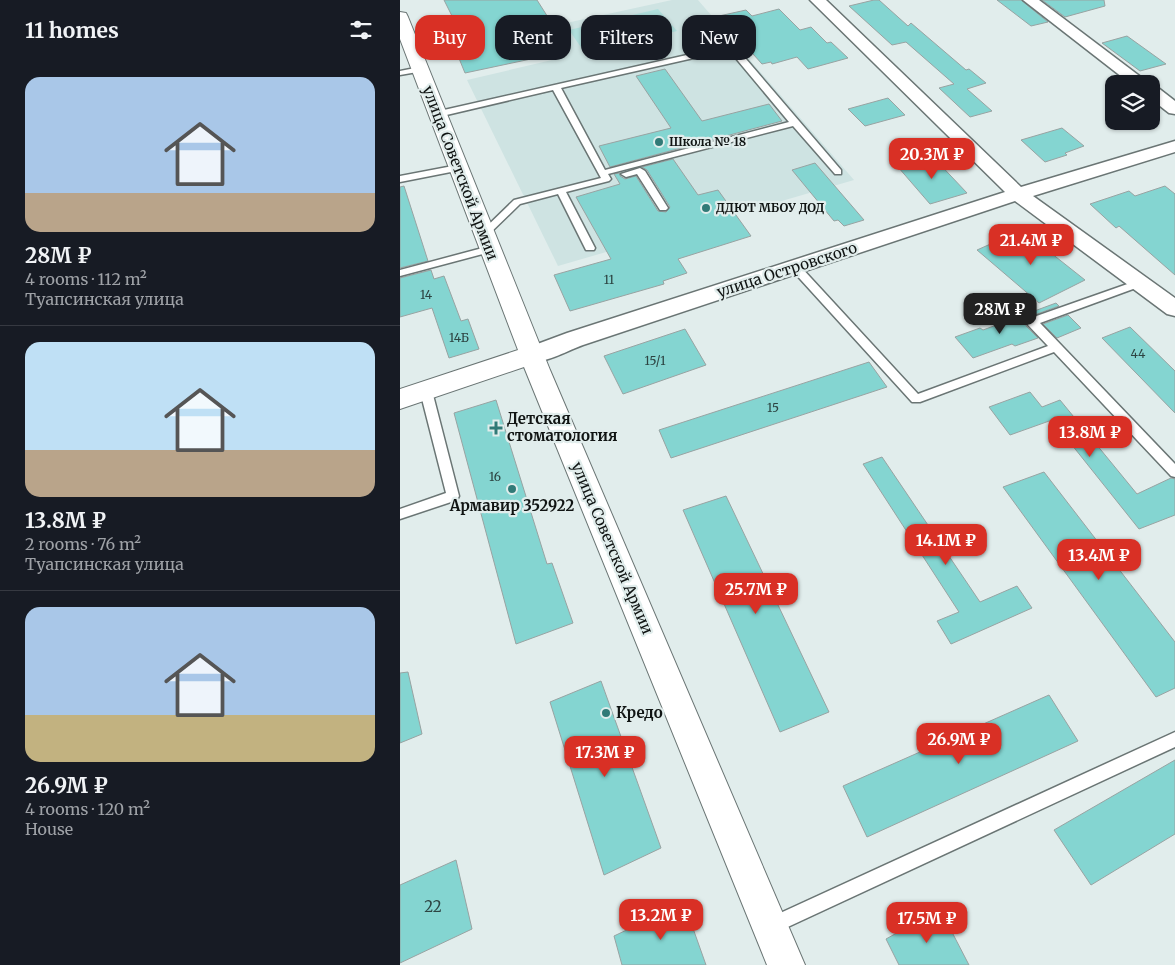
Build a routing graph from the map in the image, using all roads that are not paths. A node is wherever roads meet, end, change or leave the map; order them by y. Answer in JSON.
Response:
{"nodes":[{"id":1,"x":818,"y":0,"type":"edge"},
{"id":2,"x":1030,"y":0,"type":"edge"},
{"id":3,"x":400,"y":17,"type":"edge"},
{"id":4,"x":410,"y":71,"type":"edge"},
{"id":5,"x":1130,"y":75,"type":"edge"},
{"id":6,"x":556,"y":87,"type":"junction"},
{"id":7,"x":1160,"y":98,"type":"edge"},
{"id":8,"x":1175,"y":109,"type":"edge"},
{"id":9,"x":438,"y":114,"type":"junction"},
{"id":10,"x":795,"y":123,"type":"junction"},
{"id":11,"x":1175,"y":146,"type":"edge"},
{"id":12,"x":458,"y":168,"type":"junction"},
{"id":13,"x":838,"y":172,"type":"dead end"},
{"id":14,"x":604,"y":176,"type":"junction"},
{"id":15,"x":400,"y":178,"type":"edge"},
{"id":16,"x":561,"y":191,"type":"junction"},
{"id":17,"x":1018,"y":194,"type":"junction"},
{"id":18,"x":663,"y":208,"type":"dead end"},
{"id":19,"x":487,"y":241,"type":"junction"},
{"id":20,"x":590,"y":248,"type":"dead end"},
{"id":21,"x":795,"y":267,"type":"junction"},
{"id":22,"x":400,"y":273,"type":"edge"},
{"id":23,"x":1140,"y":283,"type":"junction"},
{"id":24,"x":1175,"y":309,"type":"edge"},
{"id":25,"x":1056,"y":347,"type":"junction"},
{"id":26,"x":532,"y":355,"type":"junction"},
{"id":27,"x":426,"y":391,"type":"junction"},
{"id":28,"x":400,"y":399,"type":"edge"},
{"id":29,"x":1175,"y":472,"type":"edge"},
{"id":30,"x":400,"y":514,"type":"edge"},
{"id":31,"x":1175,"y":739,"type":"edge"},
{"id":32,"x":771,"y":926,"type":"junction"},
{"id":33,"x":786,"y":965,"type":"edge"}],
"edges":[{"from":1,"to":17,"type":"street"},
{"from":2,"to":5,"type":"street"},
{"from":3,"to":4,"type":"main road","name":"улица Советской Армии"},
{"from":4,"to":9,"type":"main road","name":"улица Советской Армии"},
{"from":6,"to":9,"type":"lane"},
{"from":6,"to":10,"type":"lane"},
{"from":6,"to":14,"type":"lane"},
{"from":7,"to":8,"type":"street"},
{"from":9,"to":12,"type":"main road","name":"улица Советской Армии"},
{"from":10,"to":13,"type":"lane"},
{"from":10,"to":14,"type":"lane"},
{"from":11,"to":17,"type":"street","name":"улица Островского"},
{"from":12,"to":15,"type":"lane"},
{"from":12,"to":19,"type":"main road","name":"улица Советской Армии"},
{"from":14,"to":16,"type":"lane"},
{"from":14,"to":18,"type":"lane"},
{"from":16,"to":19,"type":"lane"},
{"from":16,"to":20,"type":"lane"},
{"from":17,"to":21,"type":"street","name":"улица Островского"},
{"from":17,"to":23,"type":"street"},
{"from":19,"to":22,"type":"lane"},
{"from":19,"to":26,"type":"main road","name":"улица Советской Армии"},
{"from":21,"to":25,"type":"lane"},
{"from":21,"to":26,"type":"street","name":"улица Островского"},
{"from":23,"to":24,"type":"street"},
{"from":23,"to":25,"type":"lane"},
{"from":25,"to":29,"type":"lane"},
{"from":26,"to":27,"type":"main road","name":"улица Островского"},
{"from":26,"to":32,"type":"main road","name":"улица Советской Армии"},
{"from":27,"to":28,"type":"main road","name":"улица Островского"},
{"from":27,"to":30,"type":"lane"},
{"from":31,"to":32,"type":"lane"},
{"from":32,"to":33,"type":"main road","name":"улица Советской Армии"}]}
